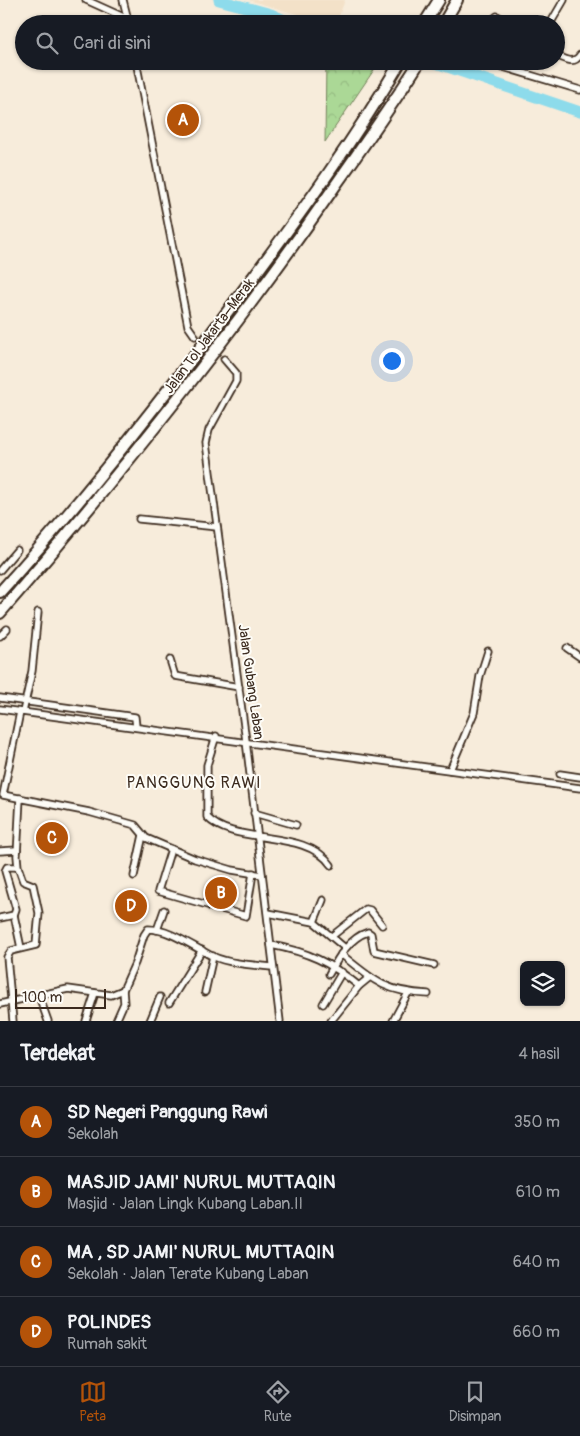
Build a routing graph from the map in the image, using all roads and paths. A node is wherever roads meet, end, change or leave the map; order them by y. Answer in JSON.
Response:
{"nodes":[{"id":1,"x":86,"y":0,"type":"edge"},
{"id":2,"x":123,"y":0,"type":"edge"},
{"id":3,"x":439,"y":0,"type":"edge"},
{"id":4,"x":456,"y":0,"type":"edge"},
{"id":5,"x":556,"y":0,"type":"edge"},
{"id":6,"x":563,"y":2,"type":"edge"},
{"id":7,"x":116,"y":15,"type":"edge"},
{"id":8,"x":127,"y":15,"type":"edge"},
{"id":9,"x":430,"y":15,"type":"edge"},
{"id":10,"x":447,"y":15,"type":"edge"},
{"id":11,"x":555,"y":15,"type":"edge"},
{"id":12,"x":580,"y":55,"type":"edge"},
{"id":13,"x":565,"y":59,"type":"edge"},
{"id":14,"x":138,"y":70,"type":"edge"},
{"id":15,"x":396,"y":70,"type":"edge"},
{"id":16,"x":414,"y":70,"type":"edge"},
{"id":17,"x":513,"y":70,"type":"edge"},
{"id":18,"x":580,"y":90,"type":"edge"},
{"id":19,"x":195,"y":336,"type":"tunnel mouth"},
{"id":20,"x":224,"y":359,"type":"tunnel mouth"},
{"id":21,"x":139,"y":519,"type":"dead end"},
{"id":22,"x":217,"y":527,"type":"junction"},
{"id":23,"x":17,"y":550,"type":"dead end"},
{"id":24,"x":0,"y":570,"type":"edge"},
{"id":25,"x":0,"y":592,"type":"edge"},
{"id":26,"x":38,"y":612,"type":"dead end"},
{"id":27,"x":0,"y":613,"type":"edge"},
{"id":28,"x":7,"y":629,"type":"dead end"},
{"id":29,"x":0,"y":636,"type":"edge"},
{"id":30,"x":567,"y":648,"type":"dead end"},
{"id":31,"x":488,"y":652,"type":"dead end"},
{"id":32,"x":580,"y":657,"type":"edge"},
{"id":33,"x":170,"y":660,"type":"dead end"},
{"id":34,"x":239,"y":687,"type":"junction"},
{"id":35,"x":0,"y":698,"type":"edge"},
{"id":36,"x":24,"y":707,"type":"junction"},
{"id":37,"x":0,"y":709,"type":"edge"},
{"id":38,"x":136,"y":727,"type":"junction"},
{"id":39,"x":216,"y":736,"type":"junction"},
{"id":40,"x":246,"y":741,"type":"junction"},
{"id":41,"x":450,"y":770,"type":"junction"},
{"id":42,"x":560,"y":774,"type":"dead end"},
{"id":43,"x":580,"y":777,"type":"edge"},
{"id":44,"x":580,"y":788,"type":"edge"},
{"id":45,"x":1,"y":798,"type":"edge"},
{"id":46,"x":20,"y":798,"type":"junction"},
{"id":47,"x":254,"y":813,"type":"junction"},
{"id":48,"x":296,"y":825,"type":"dead end"},
{"id":49,"x":257,"y":835,"type":"junction"},
{"id":50,"x":144,"y":836,"type":"junction"},
{"id":51,"x":171,"y":849,"type":"junction"},
{"id":52,"x":17,"y":850,"type":"junction"},
{"id":53,"x":0,"y":851,"type":"edge"},
{"id":54,"x":331,"y":865,"type":"dead end"},
{"id":55,"x":18,"y":867,"type":"junction"},
{"id":56,"x":253,"y":873,"type":"junction"},
{"id":57,"x":262,"y":875,"type":"junction"},
{"id":58,"x":134,"y":876,"type":"dead end"},
{"id":59,"x":216,"y":883,"type":"dead end"},
{"id":60,"x":323,"y":900,"type":"dead end"},
{"id":61,"x":210,"y":907,"type":"junction"},
{"id":62,"x":164,"y":910,"type":"dead end"},
{"id":63,"x":268,"y":914,"type":"junction"},
{"id":64,"x":14,"y":915,"type":"junction"},
{"id":65,"x":0,"y":918,"type":"edge"},
{"id":66,"x":314,"y":922,"type":"junction"},
{"id":67,"x":382,"y":925,"type":"dead end"},
{"id":68,"x":157,"y":930,"type":"junction"},
{"id":69,"x":332,"y":936,"type":"junction"},
{"id":70,"x":271,"y":945,"type":"junction"},
{"id":71,"x":21,"y":948,"type":"junction"},
{"id":72,"x":202,"y":950,"type":"junction"},
{"id":73,"x":343,"y":951,"type":"junction"},
{"id":74,"x":213,"y":956,"type":"junction"},
{"id":75,"x":434,"y":965,"type":"dead end"},
{"id":76,"x":334,"y":966,"type":"junction"},
{"id":77,"x":273,"y":967,"type":"junction"},
{"id":78,"x":342,"y":972,"type":"junction"},
{"id":79,"x":329,"y":974,"type":"dead end"},
{"id":80,"x":370,"y":977,"type":"junction"},
{"id":81,"x":359,"y":986,"type":"junction"},
{"id":82,"x":123,"y":990,"type":"junction"},
{"id":83,"x":205,"y":992,"type":"dead end"},
{"id":84,"x":95,"y":993,"type":"junction"},
{"id":85,"x":408,"y":993,"type":"junction"},
{"id":86,"x":428,"y":994,"type":"dead end"},
{"id":87,"x":38,"y":996,"type":"junction"},
{"id":88,"x":160,"y":997,"type":"dead end"},
{"id":89,"x":12,"y":1002,"type":"junction"},
{"id":90,"x":169,"y":1003,"type":"dead end"},
{"id":91,"x":0,"y":1004,"type":"edge"},
{"id":92,"x":323,"y":1004,"type":"dead end"},
{"id":93,"x":13,"y":1021,"type":"edge"},
{"id":94,"x":48,"y":1021,"type":"edge"},
{"id":95,"x":86,"y":1021,"type":"edge"},
{"id":96,"x":116,"y":1021,"type":"edge"},
{"id":97,"x":150,"y":1021,"type":"edge"},
{"id":98,"x":280,"y":1021,"type":"edge"},
{"id":99,"x":331,"y":1021,"type":"edge"},
{"id":100,"x":393,"y":1021,"type":"edge"}],
"edges":[{"from":1,"to":7,"type":"street"},
{"from":2,"to":8,"type":"street"},
{"from":3,"to":9,"type":"highway"},
{"from":4,"to":10,"type":"highway"},
{"from":5,"to":6,"type":"street"},
{"from":6,"to":11,"type":"street"},
{"from":12,"to":13,"type":"street"},
{"from":14,"to":19,"type":"street"},
{"from":15,"to":25,"type":"highway","name":"Jalan Tol Jakarta–Merak"},
{"from":16,"to":27,"type":"highway","name":"Jalan Tol Jakarta–Merak"},
{"from":17,"to":18,"type":"street"},
{"from":20,"to":22,"type":"street","name":"Jalan Gubang Laban"},
{"from":21,"to":22,"type":"street"},
{"from":22,"to":34,"type":"street","name":"Jalan Gubang Laban"},
{"from":23,"to":24,"type":"street"},
{"from":26,"to":36,"type":"street"},
{"from":28,"to":29,"type":"street"},
{"from":30,"to":32,"type":"street"},
{"from":31,"to":41,"type":"street"},
{"from":33,"to":34,"type":"street"},
{"from":34,"to":40,"type":"street","name":"Jalan Gubang Laban"},
{"from":35,"to":36,"type":"street"},
{"from":36,"to":37,"type":"street"},
{"from":36,"to":38,"type":"street"},
{"from":36,"to":38,"type":"street"},
{"from":36,"to":45,"type":"street"},
{"from":38,"to":39,"type":"street"},
{"from":39,"to":40,"type":"street"},
{"from":39,"to":49,"type":"street"},
{"from":40,"to":41,"type":"street"},
{"from":40,"to":47,"type":"street","name":"Jalan Gubang Laban"},
{"from":41,"to":44,"type":"street"},
{"from":42,"to":43,"type":"street"},
{"from":45,"to":46,"type":"street"},
{"from":46,"to":50,"type":"street"},
{"from":46,"to":52,"type":"street"},
{"from":47,"to":48,"type":"street"},
{"from":47,"to":49,"type":"street","name":"Jalan Gubang Laban"},
{"from":49,"to":54,"type":"street"},
{"from":49,"to":57,"type":"street","name":"Jalan Gubang Laban"},
{"from":50,"to":51,"type":"street"},
{"from":50,"to":58,"type":"street"},
{"from":51,"to":56,"type":"street"},
{"from":51,"to":61,"type":"street"},
{"from":52,"to":53,"type":"street"},
{"from":52,"to":55,"type":"street"},
{"from":55,"to":64,"type":"street"},
{"from":55,"to":71,"type":"street"},
{"from":56,"to":57,"type":"street"},
{"from":56,"to":61,"type":"street"},
{"from":57,"to":63,"type":"street","name":"Jalan Gubang Laban"},
{"from":59,"to":61,"type":"street"},
{"from":60,"to":66,"type":"street"},
{"from":62,"to":68,"type":"street"},
{"from":63,"to":66,"type":"street"},
{"from":63,"to":70,"type":"street","name":"Jalan Gubang Laban"},
{"from":64,"to":65,"type":"street"},
{"from":64,"to":71,"type":"street"},
{"from":66,"to":69,"type":"street"},
{"from":67,"to":69,"type":"street"},
{"from":68,"to":72,"type":"street"},
{"from":68,"to":82,"type":"street"},
{"from":69,"to":73,"type":"street"},
{"from":70,"to":76,"type":"street"},
{"from":70,"to":77,"type":"street","name":"Jalan Gubang Laban"},
{"from":71,"to":89,"type":"street"},
{"from":72,"to":74,"type":"street"},
{"from":72,"to":90,"type":"street"},
{"from":73,"to":75,"type":"street"},
{"from":73,"to":76,"type":"street"},
{"from":73,"to":80,"type":"street"},
{"from":74,"to":77,"type":"street"},
{"from":74,"to":83,"type":"street"},
{"from":76,"to":78,"type":"street"},
{"from":76,"to":79,"type":"street"},
{"from":77,"to":98,"type":"street","name":"Jalan Gubang Laban"},
{"from":78,"to":81,"type":"street"},
{"from":78,"to":92,"type":"street"},
{"from":80,"to":81,"type":"street"},
{"from":80,"to":85,"type":"street"},
{"from":81,"to":99,"type":"street"},
{"from":82,"to":84,"type":"street"},
{"from":82,"to":96,"type":"street"},
{"from":84,"to":87,"type":"street"},
{"from":84,"to":95,"type":"street"},
{"from":85,"to":86,"type":"street"},
{"from":85,"to":100,"type":"street"},
{"from":87,"to":89,"type":"street"},
{"from":87,"to":94,"type":"street"},
{"from":88,"to":97,"type":"street"},
{"from":89,"to":91,"type":"street"},
{"from":89,"to":93,"type":"street"}]}
